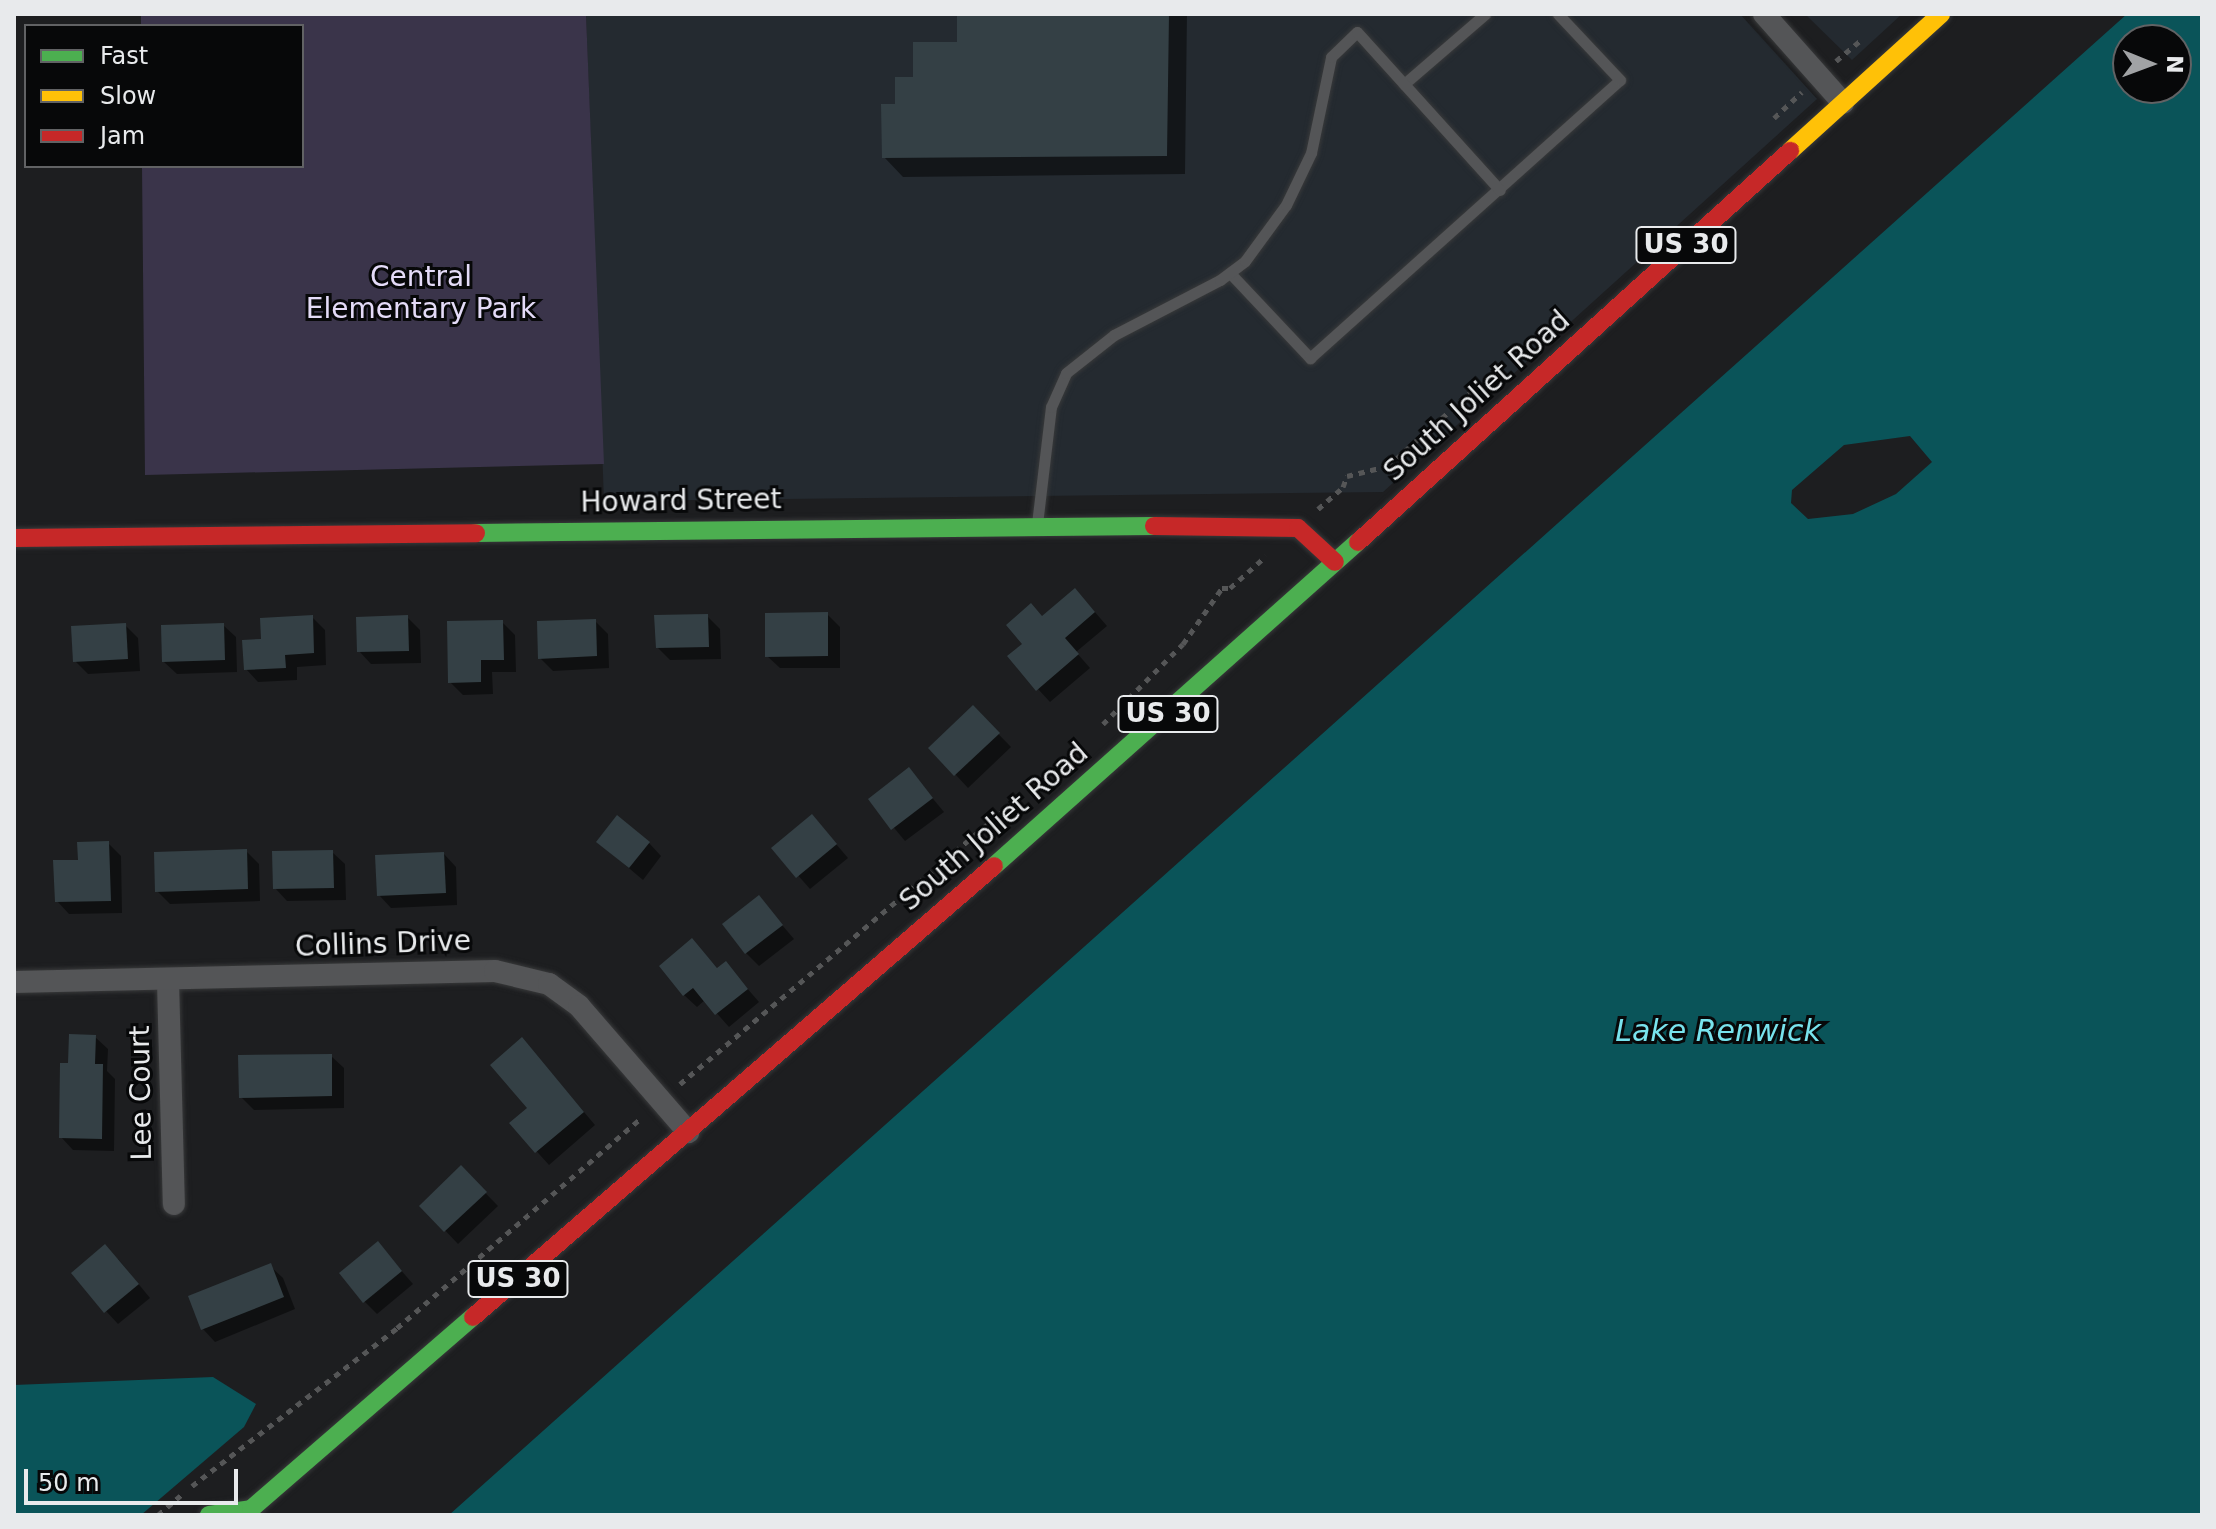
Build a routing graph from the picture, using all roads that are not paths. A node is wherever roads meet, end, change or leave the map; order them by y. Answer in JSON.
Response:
{"nodes":[{"id":1,"x":1485,"y":14,"type":"edge"},
{"id":2,"x":1558,"y":14,"type":"edge"},
{"id":3,"x":1764,"y":14,"type":"edge"},
{"id":4,"x":1941,"y":14,"type":"edge"},
{"id":5,"x":1404,"y":84,"type":"junction"},
{"id":6,"x":1843,"y":103,"type":"junction"},
{"id":7,"x":1500,"y":190,"type":"junction"},
{"id":8,"x":1230,"y":273,"type":"junction"},
{"id":9,"x":1037,"y":524,"type":"junction"},
{"id":10,"x":14,"y":538,"type":"edge"},
{"id":11,"x":1335,"y":562,"type":"junction"},
{"id":12,"x":168,"y":981,"type":"junction"},
{"id":13,"x":14,"y":982,"type":"edge"},
{"id":14,"x":688,"y":1132,"type":"junction"},
{"id":15,"x":174,"y":1204,"type":"dead end"},
{"id":16,"x":250,"y":1512,"type":"edge"},
{"id":17,"x":209,"y":1515,"type":"edge"}],
"edges":[{"from":1,"to":5,"type":"lane"},
{"from":2,"to":7,"type":"lane"},
{"from":3,"to":6,"type":"street"},
{"from":4,"to":6,"type":"main road","name":"South Joliet Road","number":"US 30"},
{"from":5,"to":7,"type":"lane"},
{"from":5,"to":8,"type":"lane"},
{"from":6,"to":11,"type":"main road","name":"South Joliet Road","number":"US 30"},
{"from":7,"to":8,"type":"lane"},
{"from":8,"to":9,"type":"lane"},
{"from":9,"to":10,"type":"main road","name":"Howard Street"},
{"from":9,"to":11,"type":"main road","name":"Howard Street"},
{"from":11,"to":14,"type":"main road","name":"South Joliet Road","number":"US 30"},
{"from":12,"to":13,"type":"street","name":"Collins Drive"},
{"from":12,"to":14,"type":"street","name":"Collins Drive"},
{"from":12,"to":15,"type":"street","name":"Lee Court"},
{"from":14,"to":16,"type":"main road","name":"South Joliet Road","number":"US 30"},
{"from":16,"to":17,"type":"main road","name":"South Joliet Road","number":"US 30"}]}
